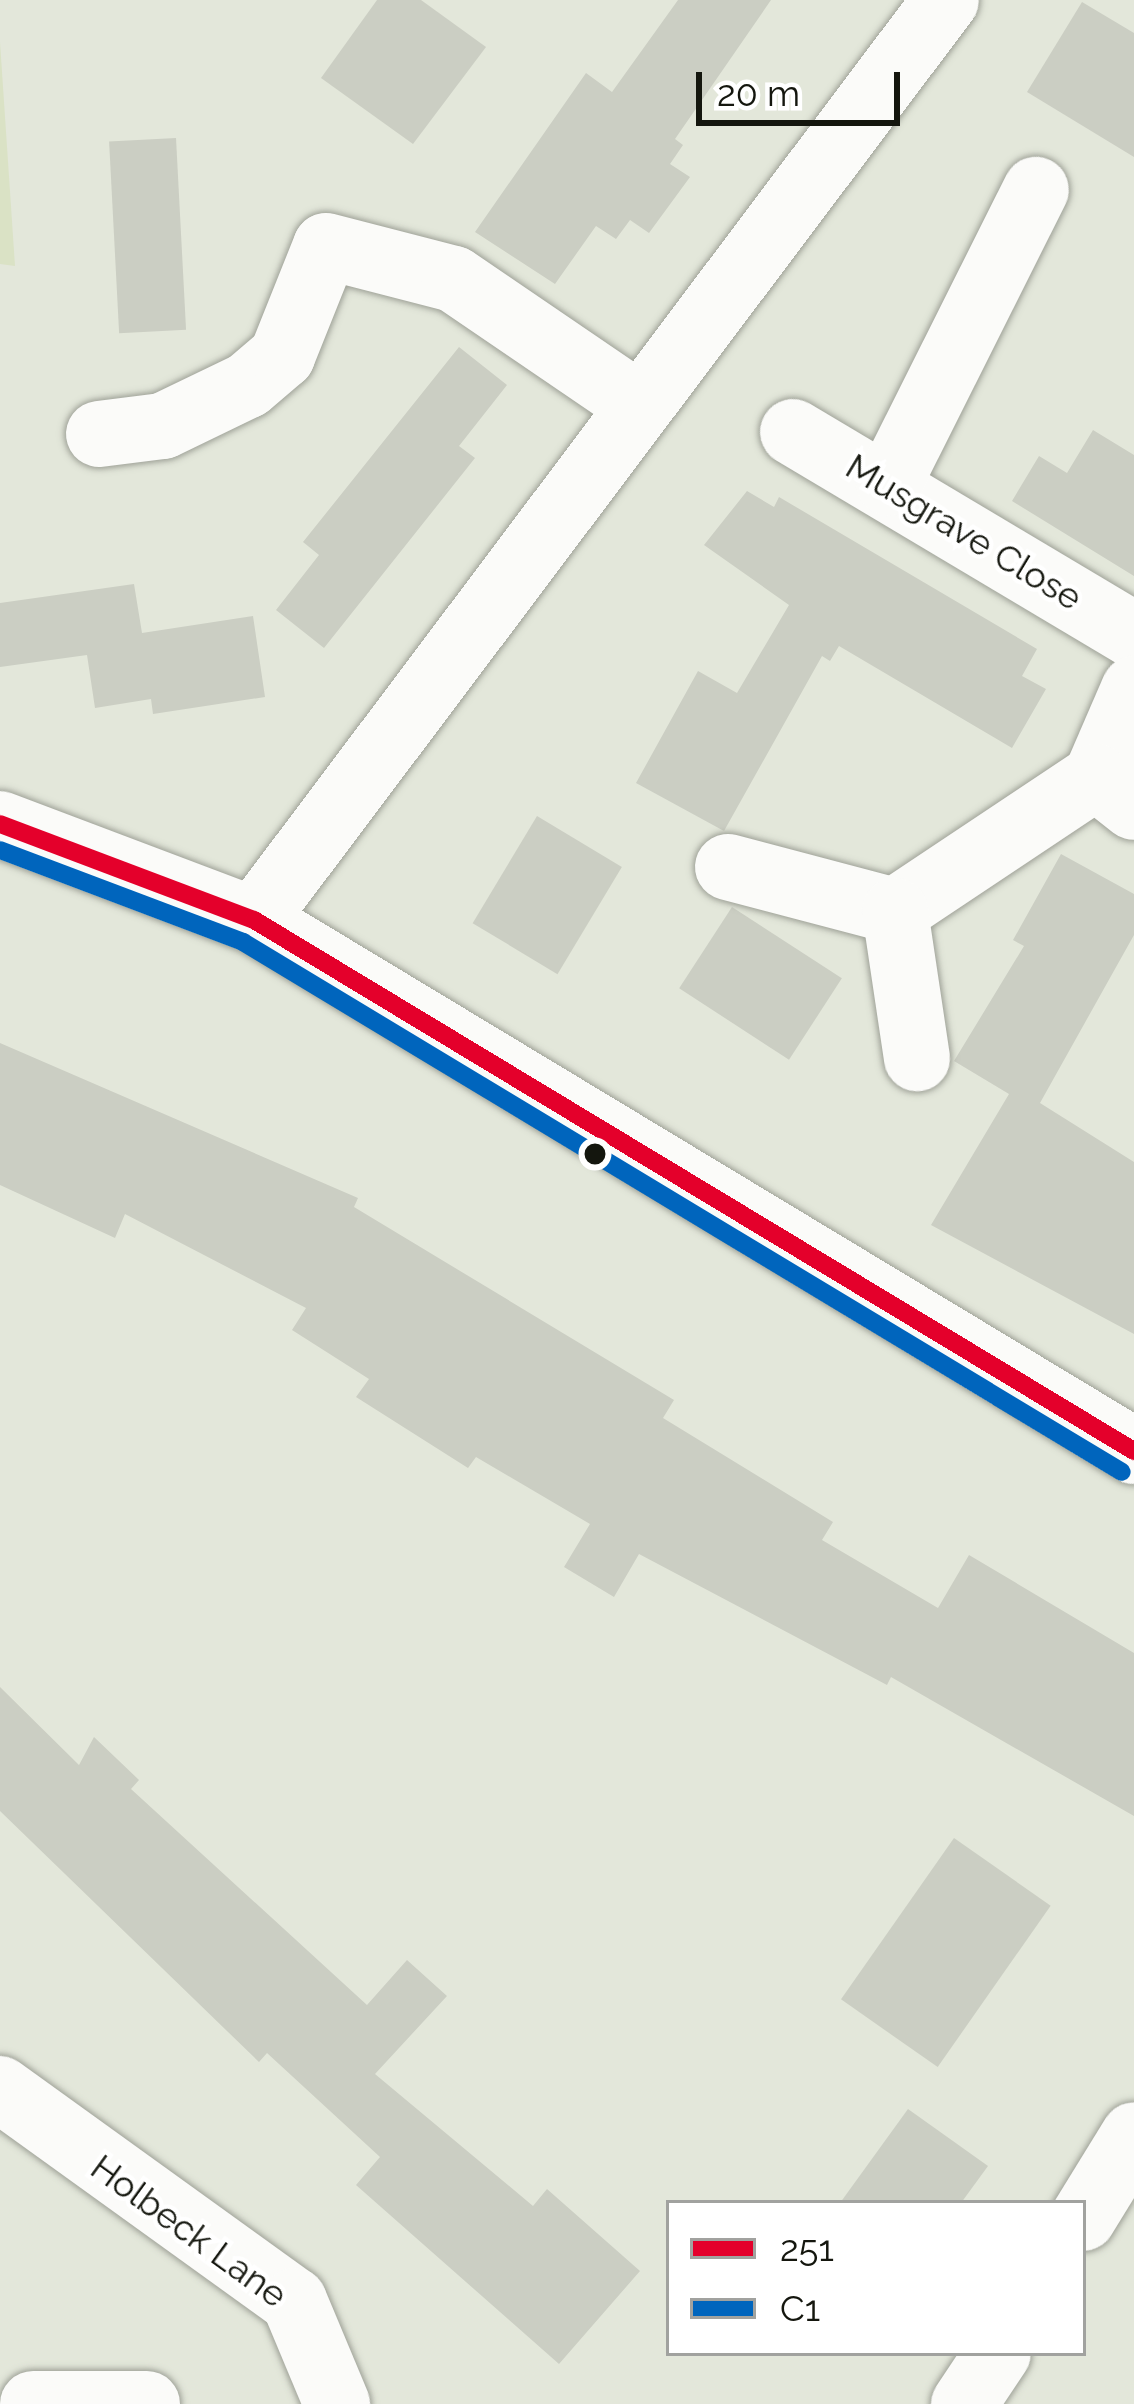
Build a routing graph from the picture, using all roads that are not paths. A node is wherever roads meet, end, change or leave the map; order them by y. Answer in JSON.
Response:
{"nodes":[{"id":1,"x":946,"y":0,"type":"edge"},
{"id":2,"x":1036,"y":190,"type":"dead end"},
{"id":3,"x":638,"y":404,"type":"junction"},
{"id":4,"x":793,"y":432,"type":"dead end"},
{"id":5,"x":99,"y":434,"type":"dead end"},
{"id":6,"x":889,"y":483,"type":"junction"},
{"id":7,"x":1134,"y":635,"type":"edge"},
{"id":8,"x":1134,"y":688,"type":"edge"},
{"id":9,"x":1115,"y":792,"type":"edge"},
{"id":10,"x":0,"y":824,"type":"edge"},
{"id":11,"x":728,"y":867,"type":"dead end"},
{"id":12,"x":895,"y":911,"type":"junction"},
{"id":13,"x":254,"y":920,"type":"junction"},
{"id":14,"x":917,"y":1058,"type":"dead end"},
{"id":15,"x":1134,"y":1451,"type":"edge"},
{"id":16,"x":0,"y":2089,"type":"edge"},
{"id":17,"x":1134,"y":2135,"type":"edge"},
{"id":18,"x":1086,"y":2213,"type":"edge"},
{"id":19,"x":996,"y":2356,"type":"edge"},
{"id":20,"x":34,"y":2404,"type":"edge"},
{"id":21,"x":147,"y":2404,"type":"edge"},
{"id":22,"x":337,"y":2404,"type":"edge"},
{"id":23,"x":964,"y":2404,"type":"edge"}],
"edges":[{"from":1,"to":3,"type":"street"},
{"from":2,"to":6,"type":"street"},
{"from":3,"to":5,"type":"street"},
{"from":3,"to":13,"type":"street"},
{"from":4,"to":6,"type":"street","name":"Musgrave Close"},
{"from":6,"to":7,"type":"street","name":"Musgrave Close"},
{"from":8,"to":9,"type":"street"},
{"from":9,"to":12,"type":"street"},
{"from":10,"to":13,"type":"street"},
{"from":11,"to":12,"type":"street"},
{"from":12,"to":14,"type":"street"},
{"from":13,"to":15,"type":"street"},
{"from":16,"to":22,"type":"street","name":"Holbeck Lane"},
{"from":17,"to":18,"type":"street"},
{"from":19,"to":23,"type":"street"},
{"from":20,"to":21,"type":"street"}]}
